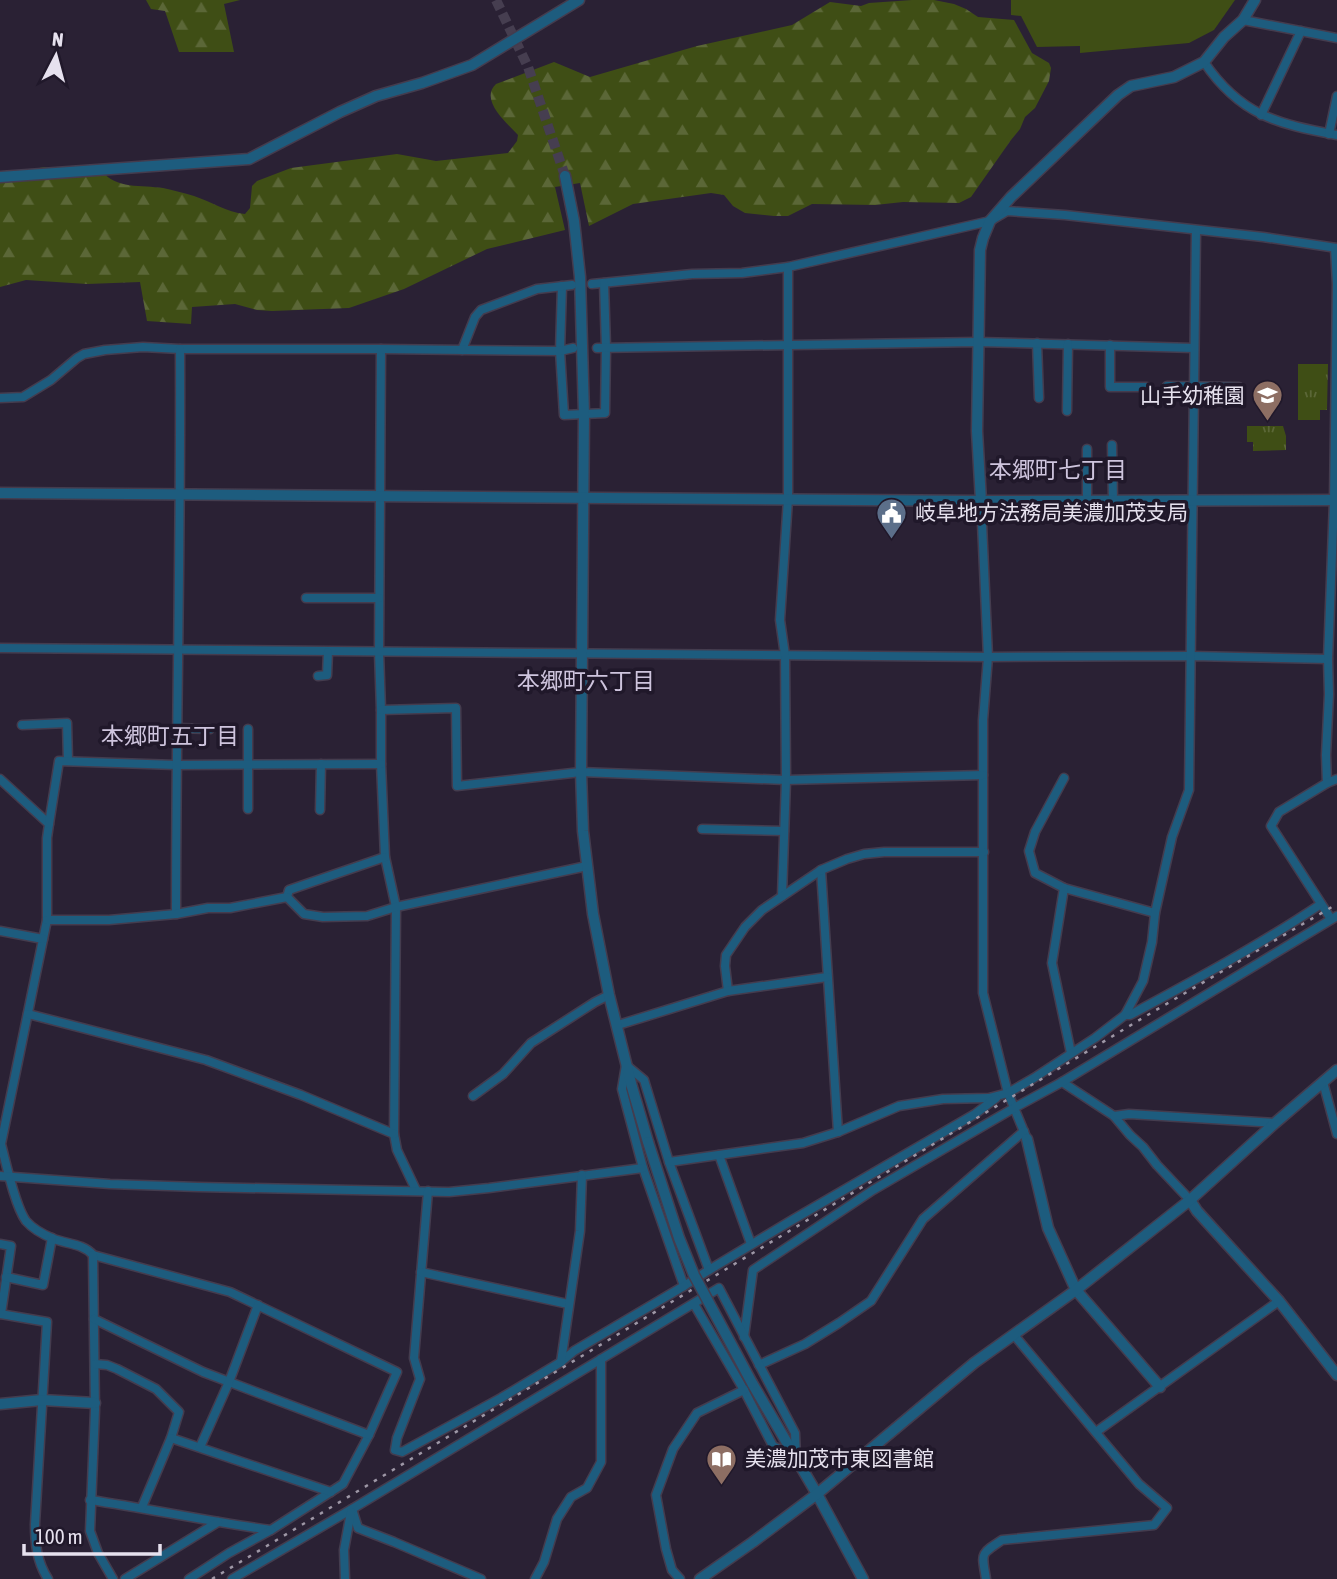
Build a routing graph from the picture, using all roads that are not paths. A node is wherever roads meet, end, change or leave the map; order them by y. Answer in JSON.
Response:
{"nodes":[{"id":1,"x":579,"y":0,"type":"edge"},
{"id":2,"x":1255,"y":0,"type":"edge"},
{"id":3,"x":1243,"y":20,"type":"junction"},
{"id":4,"x":1301,"y":31,"type":"junction"},
{"id":5,"x":1337,"y":38,"type":"edge"},
{"id":6,"x":1204,"y":62,"type":"junction"},
{"id":7,"x":1337,"y":96,"type":"edge"},
{"id":8,"x":1261,"y":114,"type":"junction"},
{"id":9,"x":1333,"y":134,"type":"edge"},
{"id":10,"x":565,"y":176,"type":"tunnel mouth"},
{"id":11,"x":0,"y":177,"type":"edge"},
{"id":12,"x":990,"y":221,"type":"junction"},
{"id":13,"x":1196,"y":231,"type":"junction"},
{"id":14,"x":1336,"y":248,"type":"edge"},
{"id":15,"x":788,"y":267,"type":"junction"},
{"id":16,"x":604,"y":283,"type":"junction"},
{"id":17,"x":592,"y":284,"type":"dead end"},
{"id":18,"x":572,"y":285,"type":"dead end"},
{"id":19,"x":562,"y":286,"type":"junction"},
{"id":20,"x":978,"y":342,"type":"junction"},
{"id":21,"x":1038,"y":344,"type":"junction"},
{"id":22,"x":1068,"y":344,"type":"junction"},
{"id":23,"x":787,"y":345,"type":"junction"},
{"id":24,"x":1110,"y":345,"type":"junction"},
{"id":25,"x":573,"y":348,"type":"dead end"},
{"id":26,"x":601,"y":348,"type":"junction"},
{"id":27,"x":1194,"y":348,"type":"junction"},
{"id":28,"x":180,"y":349,"type":"junction"},
{"id":29,"x":382,"y":349,"type":"junction"},
{"id":30,"x":462,"y":349,"type":"junction"},
{"id":31,"x":560,"y":351,"type":"junction"},
{"id":32,"x":1167,"y":386,"type":"dead end"},
{"id":33,"x":1193,"y":386,"type":"junction"},
{"id":34,"x":1147,"y":387,"type":"dead end"},
{"id":35,"x":1240,"y":387,"type":"dead end"},
{"id":36,"x":0,"y":398,"type":"edge"},
{"id":37,"x":1039,"y":398,"type":"dead end"},
{"id":38,"x":1067,"y":411,"type":"dead end"},
{"id":39,"x":584,"y":414,"type":"junction"},
{"id":40,"x":1112,"y":445,"type":"dead end"},
{"id":41,"x":1087,"y":449,"type":"dead end"},
{"id":42,"x":0,"y":493,"type":"edge"},
{"id":43,"x":181,"y":494,"type":"junction"},
{"id":44,"x":380,"y":495,"type":"junction"},
{"id":45,"x":583,"y":498,"type":"junction"},
{"id":46,"x":788,"y":499,"type":"junction"},
{"id":47,"x":1336,"y":500,"type":"edge"},
{"id":48,"x":981,"y":501,"type":"junction"},
{"id":49,"x":1087,"y":501,"type":"junction"},
{"id":50,"x":1113,"y":501,"type":"junction"},
{"id":51,"x":1192,"y":501,"type":"junction"},
{"id":52,"x":306,"y":598,"type":"dead end"},
{"id":53,"x":379,"y":598,"type":"junction"},
{"id":54,"x":0,"y":648,"type":"edge"},
{"id":55,"x":177,"y":649,"type":"junction"},
{"id":56,"x":328,"y":652,"type":"junction"},
{"id":57,"x":379,"y":652,"type":"junction"},
{"id":58,"x":582,"y":652,"type":"junction"},
{"id":59,"x":785,"y":656,"type":"junction"},
{"id":60,"x":1192,"y":656,"type":"junction"},
{"id":61,"x":988,"y":657,"type":"junction"},
{"id":62,"x":1328,"y":659,"type":"junction"},
{"id":63,"x":318,"y":676,"type":"dead end"},
{"id":64,"x":381,"y":710,"type":"junction"},
{"id":65,"x":22,"y":724,"type":"dead end"},
{"id":66,"x":176,"y":728,"type":"junction"},
{"id":67,"x":210,"y":729,"type":"dead end"},
{"id":68,"x":248,"y":729,"type":"dead end"},
{"id":69,"x":68,"y":761,"type":"junction"},
{"id":70,"x":248,"y":764,"type":"junction"},
{"id":71,"x":321,"y":764,"type":"junction"},
{"id":72,"x":381,"y":764,"type":"junction"},
{"id":73,"x":176,"y":765,"type":"junction"},
{"id":74,"x":581,"y":772,"type":"junction"},
{"id":75,"x":983,"y":775,"type":"junction"},
{"id":76,"x":1064,"y":778,"type":"dead end"},
{"id":77,"x":0,"y":779,"type":"edge"},
{"id":78,"x":1337,"y":779,"type":"edge"},
{"id":79,"x":786,"y":780,"type":"junction"},
{"id":80,"x":1327,"y":783,"type":"junction"},
{"id":81,"x":248,"y":809,"type":"dead end"},
{"id":82,"x":320,"y":810,"type":"dead end"},
{"id":83,"x":49,"y":824,"type":"junction"},
{"id":84,"x":702,"y":829,"type":"dead end"},
{"id":85,"x":784,"y":831,"type":"junction"},
{"id":86,"x":984,"y":852,"type":"junction"},
{"id":87,"x":385,"y":857,"type":"junction"},
{"id":88,"x":587,"y":866,"type":"junction"},
{"id":89,"x":821,"y":870,"type":"junction"},
{"id":90,"x":1064,"y":888,"type":"junction"},
{"id":91,"x":782,"y":895,"type":"junction"},
{"id":92,"x":286,"y":897,"type":"junction"},
{"id":93,"x":1321,"y":904,"type":"junction"},
{"id":94,"x":396,"y":907,"type":"junction"},
{"id":95,"x":1155,"y":913,"type":"junction"},
{"id":96,"x":176,"y":914,"type":"junction"},
{"id":97,"x":1334,"y":918,"type":"edge"},
{"id":98,"x":47,"y":920,"type":"junction"},
{"id":99,"x":0,"y":931,"type":"edge"},
{"id":100,"x":43,"y":939,"type":"junction"},
{"id":101,"x":827,"y":977,"type":"junction"},
{"id":102,"x":728,"y":991,"type":"junction"},
{"id":103,"x":609,"y":995,"type":"junction"},
{"id":104,"x":28,"y":1014,"type":"junction"},
{"id":105,"x":1125,"y":1015,"type":"junction"},
{"id":106,"x":618,"y":1026,"type":"junction"},
{"id":107,"x":1071,"y":1053,"type":"junction"},
{"id":108,"x":626,"y":1065,"type":"junction"},
{"id":109,"x":1337,"y":1070,"type":"edge"},
{"id":110,"x":1323,"y":1082,"type":"junction"},
{"id":111,"x":1062,"y":1083,"type":"junction"},
{"id":112,"x":1005,"y":1094,"type":"junction"},
{"id":113,"x":473,"y":1096,"type":"dead end"},
{"id":114,"x":1014,"y":1108,"type":"junction"},
{"id":115,"x":1114,"y":1116,"type":"junction"},
{"id":116,"x":1275,"y":1123,"type":"junction"},
{"id":117,"x":838,"y":1132,"type":"junction"},
{"id":118,"x":394,"y":1134,"type":"junction"},
{"id":119,"x":1337,"y":1134,"type":"edge"},
{"id":120,"x":1026,"y":1135,"type":"junction"},
{"id":121,"x":719,"y":1155,"type":"junction"},
{"id":122,"x":668,"y":1162,"type":"junction"},
{"id":123,"x":643,"y":1168,"type":"junction"},
{"id":124,"x":582,"y":1175,"type":"junction"},
{"id":125,"x":5,"y":1176,"type":"edge"},
{"id":126,"x":416,"y":1190,"type":"junction"},
{"id":127,"x":428,"y":1191,"type":"junction"},
{"id":128,"x":1190,"y":1200,"type":"junction"},
{"id":129,"x":52,"y":1238,"type":"junction"},
{"id":130,"x":0,"y":1244,"type":"edge"},
{"id":131,"x":751,"y":1244,"type":"junction"},
{"id":132,"x":93,"y":1255,"type":"junction"},
{"id":133,"x":709,"y":1270,"type":"junction"},
{"id":134,"x":421,"y":1272,"type":"junction"},
{"id":135,"x":6,"y":1278,"type":"junction"},
{"id":136,"x":684,"y":1286,"type":"junction"},
{"id":137,"x":1076,"y":1290,"type":"junction"},
{"id":138,"x":1279,"y":1301,"type":"junction"},
{"id":139,"x":569,"y":1304,"type":"junction"},
{"id":140,"x":694,"y":1304,"type":"junction"},
{"id":141,"x":258,"y":1306,"type":"junction"},
{"id":142,"x":0,"y":1314,"type":"edge"},
{"id":143,"x":94,"y":1319,"type":"junction"},
{"id":144,"x":1014,"y":1335,"type":"junction"},
{"id":145,"x":744,"y":1337,"type":"junction"},
{"id":146,"x":601,"y":1359,"type":"junction"},
{"id":147,"x":561,"y":1362,"type":"junction"},
{"id":148,"x":95,"y":1364,"type":"junction"},
{"id":149,"x":759,"y":1365,"type":"junction"},
{"id":150,"x":1337,"y":1375,"type":"edge"},
{"id":151,"x":229,"y":1382,"type":"junction"},
{"id":152,"x":748,"y":1386,"type":"junction"},
{"id":153,"x":1160,"y":1387,"type":"junction"},
{"id":154,"x":42,"y":1400,"type":"junction"},
{"id":155,"x":95,"y":1403,"type":"junction"},
{"id":156,"x":0,"y":1404,"type":"edge"},
{"id":157,"x":1096,"y":1432,"type":"junction"},
{"id":158,"x":369,"y":1435,"type":"junction"},
{"id":159,"x":171,"y":1438,"type":"junction"},
{"id":160,"x":200,"y":1447,"type":"junction"},
{"id":161,"x":796,"y":1457,"type":"junction"},
{"id":162,"x":331,"y":1492,"type":"junction"},
{"id":163,"x":817,"y":1494,"type":"junction"},
{"id":164,"x":90,"y":1500,"type":"junction"},
{"id":165,"x":142,"y":1507,"type":"junction"},
{"id":166,"x":352,"y":1509,"type":"junction"},
{"id":167,"x":218,"y":1522,"type":"junction"},
{"id":168,"x":271,"y":1530,"type":"junction"},
{"id":169,"x":48,"y":1579,"type":"edge"},
{"id":170,"x":113,"y":1579,"type":"edge"},
{"id":171,"x":125,"y":1579,"type":"edge"},
{"id":172,"x":189,"y":1579,"type":"edge"},
{"id":173,"x":232,"y":1579,"type":"edge"},
{"id":174,"x":345,"y":1579,"type":"edge"},
{"id":175,"x":481,"y":1579,"type":"edge"},
{"id":176,"x":535,"y":1579,"type":"edge"},
{"id":177,"x":680,"y":1579,"type":"edge"},
{"id":178,"x":700,"y":1579,"type":"edge"},
{"id":179,"x":863,"y":1579,"type":"edge"},
{"id":180,"x":986,"y":1579,"type":"edge"}],
"edges":[{"from":1,"to":11,"type":"street"},
{"from":2,"to":3,"type":"street"},
{"from":3,"to":4,"type":"street"},
{"from":3,"to":6,"type":"street"},
{"from":4,"to":5,"type":"street"},
{"from":4,"to":8,"type":"street"},
{"from":6,"to":8,"type":"street"},
{"from":6,"to":12,"type":"street"},
{"from":7,"to":9,"type":"street"},
{"from":8,"to":9,"type":"street"},
{"from":10,"to":39,"type":"street"},
{"from":12,"to":13,"type":"street"},
{"from":12,"to":15,"type":"street"},
{"from":12,"to":20,"type":"street"},
{"from":13,"to":14,"type":"street"},
{"from":13,"to":27,"type":"street"},
{"from":14,"to":47,"type":"street"},
{"from":15,"to":16,"type":"street"},
{"from":15,"to":23,"type":"street"},
{"from":16,"to":17,"type":"street"},
{"from":16,"to":26,"type":"street"},
{"from":18,"to":19,"type":"street"},
{"from":19,"to":30,"type":"street"},
{"from":19,"to":31,"type":"street"},
{"from":20,"to":21,"type":"street"},
{"from":20,"to":23,"type":"street"},
{"from":20,"to":48,"type":"street"},
{"from":21,"to":22,"type":"street"},
{"from":21,"to":37,"type":"street"},
{"from":22,"to":24,"type":"street"},
{"from":22,"to":38,"type":"street"},
{"from":23,"to":26,"type":"street"},
{"from":23,"to":46,"type":"street"},
{"from":24,"to":27,"type":"street"},
{"from":24,"to":34,"type":"street"},
{"from":25,"to":31,"type":"street"},
{"from":26,"to":39,"type":"street"},
{"from":27,"to":33,"type":"street"},
{"from":28,"to":29,"type":"street"},
{"from":28,"to":36,"type":"street"},
{"from":28,"to":43,"type":"street"},
{"from":29,"to":30,"type":"street"},
{"from":29,"to":44,"type":"street"},
{"from":30,"to":31,"type":"street"},
{"from":31,"to":39,"type":"street"},
{"from":32,"to":33,"type":"street"},
{"from":33,"to":35,"type":"street"},
{"from":33,"to":51,"type":"street"},
{"from":39,"to":45,"type":"street"},
{"from":40,"to":50,"type":"street"},
{"from":41,"to":49,"type":"street"},
{"from":42,"to":43,"type":"street"},
{"from":43,"to":44,"type":"street"},
{"from":43,"to":55,"type":"street"},
{"from":44,"to":45,"type":"street"},
{"from":44,"to":53,"type":"street"},
{"from":45,"to":46,"type":"street"},
{"from":45,"to":58,"type":"street"},
{"from":46,"to":48,"type":"street"},
{"from":46,"to":59,"type":"street"},
{"from":47,"to":51,"type":"street"},
{"from":47,"to":62,"type":"street"},
{"from":48,"to":49,"type":"street"},
{"from":48,"to":61,"type":"street"},
{"from":49,"to":50,"type":"street"},
{"from":50,"to":51,"type":"street"},
{"from":51,"to":60,"type":"street"},
{"from":52,"to":53,"type":"street"},
{"from":53,"to":57,"type":"street"},
{"from":54,"to":55,"type":"street"},
{"from":55,"to":56,"type":"street"},
{"from":55,"to":66,"type":"street"},
{"from":56,"to":57,"type":"street"},
{"from":56,"to":63,"type":"street"},
{"from":57,"to":58,"type":"street"},
{"from":57,"to":64,"type":"street"},
{"from":58,"to":59,"type":"street"},
{"from":58,"to":74,"type":"street"},
{"from":59,"to":61,"type":"street"},
{"from":59,"to":79,"type":"street"},
{"from":60,"to":61,"type":"street"},
{"from":60,"to":62,"type":"street"},
{"from":60,"to":95,"type":"street"},
{"from":61,"to":75,"type":"street"},
{"from":62,"to":80,"type":"street"},
{"from":64,"to":72,"type":"street"},
{"from":64,"to":74,"type":"street"},
{"from":65,"to":69,"type":"street"},
{"from":66,"to":67,"type":"street"},
{"from":66,"to":73,"type":"street"},
{"from":68,"to":70,"type":"street"},
{"from":69,"to":73,"type":"street"},
{"from":69,"to":83,"type":"street"},
{"from":70,"to":71,"type":"street"},
{"from":70,"to":73,"type":"street"},
{"from":70,"to":81,"type":"street"},
{"from":71,"to":72,"type":"street"},
{"from":71,"to":82,"type":"street"},
{"from":72,"to":87,"type":"street"},
{"from":73,"to":96,"type":"street"},
{"from":74,"to":79,"type":"street"},
{"from":74,"to":88,"type":"street"},
{"from":75,"to":79,"type":"street"},
{"from":75,"to":86,"type":"street"},
{"from":76,"to":90,"type":"street"},
{"from":77,"to":83,"type":"street"},
{"from":78,"to":80,"type":"street"},
{"from":79,"to":85,"type":"street"},
{"from":80,"to":93,"type":"street"},
{"from":83,"to":98,"type":"street"},
{"from":84,"to":85,"type":"street"},
{"from":85,"to":91,"type":"street"},
{"from":86,"to":89,"type":"street"},
{"from":86,"to":112,"type":"street"},
{"from":87,"to":92,"type":"street"},
{"from":87,"to":94,"type":"street"},
{"from":88,"to":94,"type":"street"},
{"from":88,"to":103,"type":"street"},
{"from":89,"to":91,"type":"street"},
{"from":89,"to":101,"type":"street"},
{"from":90,"to":95,"type":"street"},
{"from":90,"to":107,"type":"street"},
{"from":91,"to":102,"type":"street"},
{"from":92,"to":94,"type":"street"},
{"from":92,"to":96,"type":"street"},
{"from":93,"to":97,"type":"street"},
{"from":93,"to":105,"type":"street"},
{"from":94,"to":118,"type":"street"},
{"from":95,"to":105,"type":"street"},
{"from":96,"to":98,"type":"street"},
{"from":97,"to":111,"type":"street"},
{"from":98,"to":100,"type":"street"},
{"from":99,"to":100,"type":"street"},
{"from":100,"to":104,"type":"street"},
{"from":101,"to":102,"type":"street"},
{"from":101,"to":117,"type":"street"},
{"from":102,"to":106,"type":"street"},
{"from":103,"to":106,"type":"street"},
{"from":103,"to":113,"type":"street"},
{"from":104,"to":118,"type":"street"},
{"from":104,"to":125,"type":"street"},
{"from":105,"to":107,"type":"street"},
{"from":106,"to":108,"type":"street"},
{"from":107,"to":112,"type":"street"},
{"from":108,"to":122,"type":"street"},
{"from":108,"to":123,"type":"street"},
{"from":108,"to":152,"type":"street","bridge":true},
{"from":109,"to":110,"type":"street"},
{"from":110,"to":116,"type":"street"},
{"from":110,"to":119,"type":"street"},
{"from":111,"to":114,"type":"street"},
{"from":111,"to":115,"type":"street"},
{"from":112,"to":114,"type":"street"},
{"from":112,"to":117,"type":"street"},
{"from":112,"to":131,"type":"street"},
{"from":114,"to":120,"type":"street"},
{"from":114,"to":145,"type":"street"},
{"from":115,"to":116,"type":"street"},
{"from":115,"to":128,"type":"street"},
{"from":116,"to":128,"type":"street"},
{"from":117,"to":121,"type":"street"},
{"from":118,"to":126,"type":"street"},
{"from":120,"to":137,"type":"street"},
{"from":120,"to":149,"type":"street"},
{"from":121,"to":122,"type":"street"},
{"from":121,"to":131,"type":"street"},
{"from":122,"to":133,"type":"street"},
{"from":123,"to":124,"type":"street"},
{"from":123,"to":136,"type":"street"},
{"from":124,"to":127,"type":"street"},
{"from":124,"to":139,"type":"street"},
{"from":125,"to":126,"type":"street"},
{"from":125,"to":129,"type":"street"},
{"from":126,"to":127,"type":"street"},
{"from":127,"to":134,"type":"street"},
{"from":128,"to":137,"type":"street"},
{"from":128,"to":138,"type":"street"},
{"from":129,"to":132,"type":"street"},
{"from":129,"to":135,"type":"street"},
{"from":130,"to":135,"type":"street"},
{"from":131,"to":133,"type":"street"},
{"from":132,"to":141,"type":"street"},
{"from":132,"to":143,"type":"street"},
{"from":133,"to":136,"type":"street"},
{"from":134,"to":139,"type":"street"},
{"from":134,"to":147,"type":"street"},
{"from":135,"to":142,"type":"street"},
{"from":136,"to":147,"type":"street"},
{"from":137,"to":144,"type":"street"},
{"from":137,"to":153,"type":"street"},
{"from":138,"to":150,"type":"street"},
{"from":138,"to":153,"type":"street"},
{"from":139,"to":147,"type":"street"},
{"from":140,"to":145,"type":"street"},
{"from":140,"to":146,"type":"street"},
{"from":140,"to":152,"type":"street"},
{"from":141,"to":151,"type":"street"},
{"from":141,"to":158,"type":"street"},
{"from":142,"to":154,"type":"street"},
{"from":143,"to":148,"type":"street"},
{"from":143,"to":151,"type":"street"},
{"from":144,"to":157,"type":"street"},
{"from":144,"to":163,"type":"street"},
{"from":145,"to":149,"type":"street"},
{"from":146,"to":166,"type":"street"},
{"from":146,"to":176,"type":"street"},
{"from":148,"to":155,"type":"street"},
{"from":148,"to":159,"type":"street"},
{"from":149,"to":161,"type":"street"},
{"from":151,"to":158,"type":"street"},
{"from":151,"to":160,"type":"street"},
{"from":152,"to":161,"type":"street"},
{"from":152,"to":177,"type":"street"},
{"from":153,"to":157,"type":"street"},
{"from":154,"to":155,"type":"street"},
{"from":154,"to":156,"type":"street"},
{"from":154,"to":169,"type":"street"},
{"from":155,"to":164,"type":"street"},
{"from":157,"to":180,"type":"street"},
{"from":158,"to":162,"type":"street"},
{"from":159,"to":160,"type":"street"},
{"from":159,"to":165,"type":"street"},
{"from":160,"to":162,"type":"street"},
{"from":161,"to":163,"type":"street"},
{"from":162,"to":168,"type":"street"},
{"from":163,"to":178,"type":"street"},
{"from":163,"to":179,"type":"street"},
{"from":164,"to":165,"type":"street"},
{"from":164,"to":170,"type":"street"},
{"from":165,"to":167,"type":"street"},
{"from":166,"to":173,"type":"street"},
{"from":166,"to":174,"type":"street"},
{"from":166,"to":175,"type":"street"},
{"from":167,"to":168,"type":"street"},
{"from":167,"to":171,"type":"street"},
{"from":168,"to":172,"type":"street"}]}
